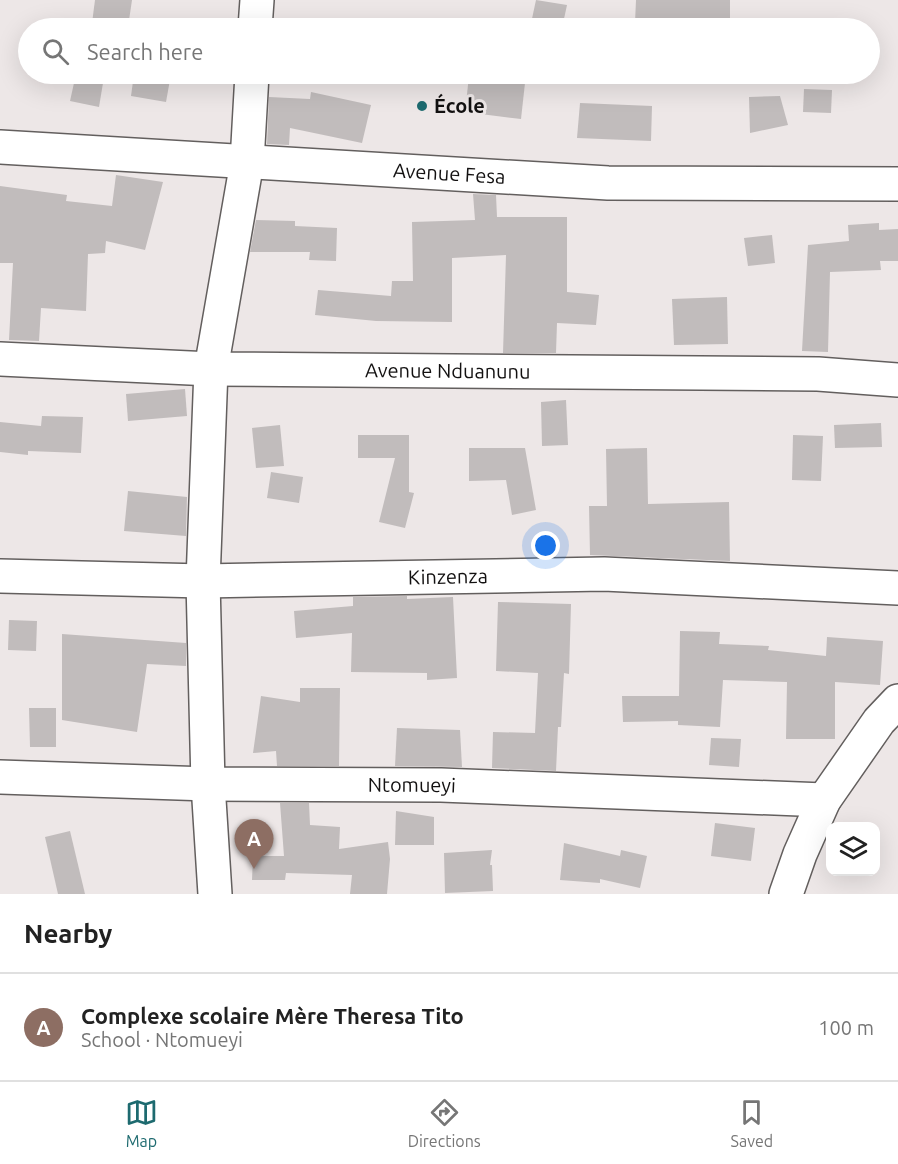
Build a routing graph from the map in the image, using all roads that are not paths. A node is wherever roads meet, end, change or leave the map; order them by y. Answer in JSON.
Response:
{"nodes":[{"id":1,"x":257,"y":0,"type":"edge"},
{"id":2,"x":256,"y":18,"type":"edge"},
{"id":3,"x":251,"y":84,"type":"edge"},
{"id":4,"x":0,"y":147,"type":"edge"},
{"id":5,"x":247,"y":162,"type":"junction"},
{"id":6,"x":898,"y":184,"type":"edge"},
{"id":7,"x":0,"y":359,"type":"edge"},
{"id":8,"x":211,"y":369,"type":"junction"},
{"id":9,"x":898,"y":380,"type":"edge"},
{"id":10,"x":0,"y":576,"type":"edge"},
{"id":11,"x":203,"y":581,"type":"junction"},
{"id":12,"x":898,"y":588,"type":"edge"},
{"id":13,"x":898,"y":701,"type":"edge"},
{"id":14,"x":0,"y":777,"type":"edge"},
{"id":15,"x":208,"y":784,"type":"junction"},
{"id":16,"x":825,"y":800,"type":"junction"},
{"id":17,"x":215,"y":894,"type":"edge"},
{"id":18,"x":786,"y":894,"type":"edge"}],
"edges":[{"from":1,"to":2,"type":"street"},
{"from":3,"to":5,"type":"street"},
{"from":4,"to":5,"type":"street","name":"Avenue Fesa"},
{"from":5,"to":6,"type":"street","name":"Avenue Fesa"},
{"from":5,"to":8,"type":"street"},
{"from":7,"to":8,"type":"street","name":"Avenue Nduanunu"},
{"from":8,"to":9,"type":"street","name":"Avenue Nduanunu"},
{"from":8,"to":11,"type":"street"},
{"from":10,"to":11,"type":"street","name":"Kinzenza"},
{"from":11,"to":12,"type":"street","name":"Kinzenza"},
{"from":11,"to":15,"type":"street"},
{"from":13,"to":16,"type":"street"},
{"from":14,"to":15,"type":"street","name":"Ntomueyi"},
{"from":15,"to":16,"type":"street","name":"Ntomueyi"},
{"from":15,"to":17,"type":"street"},
{"from":16,"to":18,"type":"street"}]}
